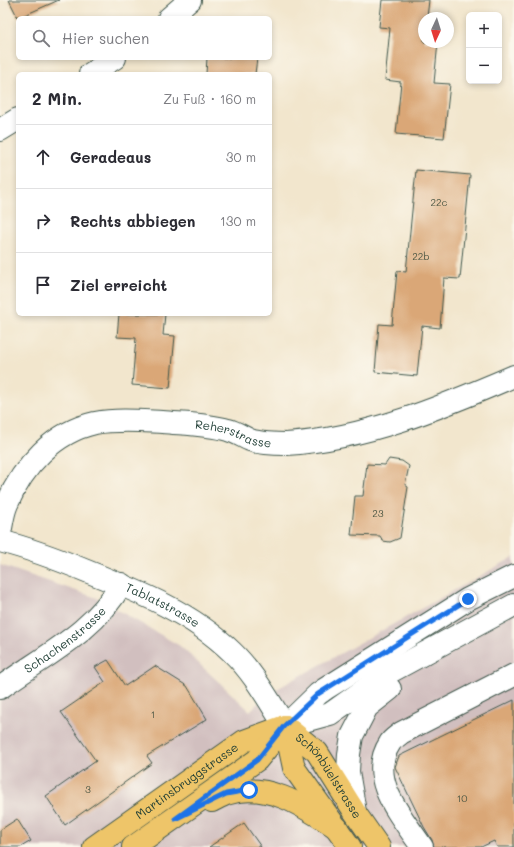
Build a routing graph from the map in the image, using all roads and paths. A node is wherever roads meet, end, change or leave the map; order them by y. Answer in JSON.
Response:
{"nodes":[{"id":1,"x":190,"y":0,"type":"edge"},
{"id":2,"x":171,"y":16,"type":"edge"},
{"id":3,"x":112,"y":60,"type":"edge"},
{"id":4,"x":93,"y":72,"type":"edge"},
{"id":5,"x":16,"y":120,"type":"edge"},
{"id":6,"x":0,"y":130,"type":"edge"},
{"id":7,"x":514,"y":376,"type":"edge"},
{"id":8,"x":0,"y":533,"type":"edge"},
{"id":9,"x":0,"y":541,"type":"edge"},
{"id":10,"x":514,"y":576,"type":"edge"},
{"id":11,"x":121,"y":584,"type":"junction"},
{"id":12,"x":514,"y":605,"type":"edge"},
{"id":13,"x":449,"y":639,"type":"junction"},
{"id":14,"x":514,"y":675,"type":"edge"},
{"id":15,"x":0,"y":688,"type":"edge"},
{"id":16,"x":284,"y":726,"type":"junction"},
{"id":17,"x":356,"y":814,"type":"junction"},
{"id":18,"x":175,"y":819,"type":"junction"},
{"id":19,"x":337,"y":828,"type":"junction"},
{"id":20,"x":94,"y":847,"type":"edge"},
{"id":21,"x":133,"y":847,"type":"edge"},
{"id":22,"x":350,"y":847,"type":"edge"},
{"id":23,"x":379,"y":847,"type":"edge"},
{"id":24,"x":422,"y":847,"type":"edge"}],
"edges":[{"from":1,"to":2,"type":"street"},
{"from":3,"to":4,"type":"street"},
{"from":5,"to":6,"type":"street"},
{"from":7,"to":8,"type":"street","name":"Reherstrasse"},
{"from":9,"to":11,"type":"street","name":"Tablatstrasse"},
{"from":10,"to":16,"type":"street","name":"Martinsbruggstrasse"},
{"from":11,"to":15,"type":"street","name":"Schachenstrasse"},
{"from":11,"to":16,"type":"street","name":"Tablatstrasse"},
{"from":12,"to":13,"type":"street","name":"Martinsbruggstrasse"},
{"from":13,"to":16,"type":"street","name":"Martinsbruggstrasse"},
{"from":13,"to":17,"type":"street","name":"Martinsbruggstrasse"},
{"from":14,"to":24,"type":"street"},
{"from":16,"to":17,"type":"main road","name":"Schönbüelstrasse"},
{"from":16,"to":18,"type":"main road","name":"Martinsbruggstrasse"},
{"from":16,"to":19,"type":"main road","name":"Schönbüelstrasse"},
{"from":16,"to":20,"type":"main road","name":"Martinsbruggstrasse"},
{"from":17,"to":23,"type":"main road","name":"Schönbüelstrasse"},
{"from":18,"to":19,"type":"main road","name":"Martinsbruggstrasse"},
{"from":18,"to":21,"type":"main road","name":"Martinsbruggstrasse"},
{"from":19,"to":22,"type":"main road","name":"Schönbüelstrasse"}]}
